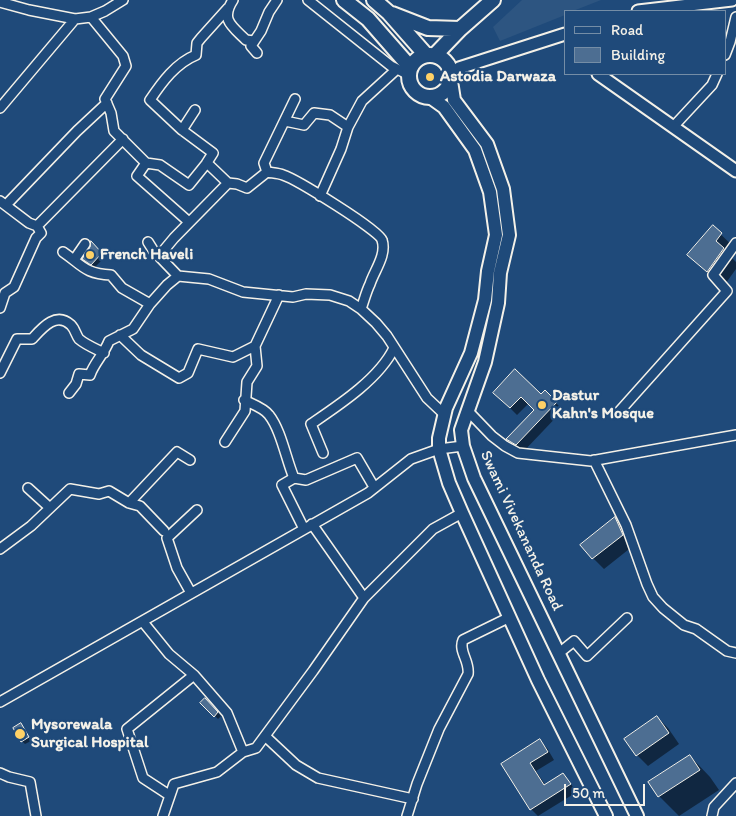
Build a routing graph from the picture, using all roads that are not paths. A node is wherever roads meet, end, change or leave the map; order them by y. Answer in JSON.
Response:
{"nodes":[{"id":1,"x":123,"y":0,"type":"edge"},
{"id":2,"x":277,"y":0,"type":"edge"},
{"id":3,"x":308,"y":0,"type":"edge"},
{"id":4,"x":344,"y":0,"type":"edge"},
{"id":5,"x":374,"y":0,"type":"edge"},
{"id":6,"x":493,"y":0,"type":"edge"},
{"id":7,"x":732,"y":0,"type":"edge"},
{"id":8,"x":0,"y":2,"type":"edge"},
{"id":9,"x":230,"y":4,"type":"edge"},
{"id":10,"x":647,"y":10,"type":"edge"},
{"id":11,"x":388,"y":13,"type":"junction"},
{"id":12,"x":91,"y":17,"type":"junction"},
{"id":13,"x":736,"y":17,"type":"edge"},
{"id":14,"x":75,"y":19,"type":"junction"},
{"id":15,"x":460,"y":29,"type":"junction"},
{"id":16,"x":564,"y":34,"type":"edge"},
{"id":17,"x":254,"y":41,"type":"junction"},
{"id":18,"x":726,"y":52,"type":"edge"},
{"id":19,"x":257,"y":53,"type":"dead end"},
{"id":20,"x":430,"y":55,"type":"junction"},
{"id":21,"x":406,"y":70,"type":"junction"},
{"id":22,"x":599,"y":75,"type":"edge"},
{"id":23,"x":717,"y":75,"type":"edge"},
{"id":24,"x":451,"y":78,"type":"junction"},
{"id":25,"x":430,"y":97,"type":"junction"},
{"id":26,"x":295,"y":99,"type":"dead end"},
{"id":27,"x":107,"y":103,"type":"junction"},
{"id":28,"x":0,"y":108,"type":"edge"},
{"id":29,"x":195,"y":110,"type":"dead end"},
{"id":30,"x":284,"y":121,"type":"junction"},
{"id":31,"x":348,"y":127,"type":"junction"},
{"id":32,"x":673,"y":127,"type":"junction"},
{"id":33,"x":182,"y":130,"type":"junction"},
{"id":34,"x":123,"y":139,"type":"junction"},
{"id":35,"x":146,"y":163,"type":"junction"},
{"id":36,"x":207,"y":163,"type":"junction"},
{"id":37,"x":736,"y":171,"type":"edge"},
{"id":38,"x":267,"y":172,"type":"junction"},
{"id":39,"x":228,"y":183,"type":"junction"},
{"id":40,"x":320,"y":196,"type":"junction"},
{"id":41,"x":2,"y":203,"type":"edge"},
{"id":42,"x":189,"y":222,"type":"junction"},
{"id":43,"x":37,"y":226,"type":"junction"},
{"id":44,"x":148,"y":242,"type":"dead end"},
{"id":45,"x":736,"y":243,"type":"edge"},
{"id":46,"x":84,"y":244,"type":"dead end"},
{"id":47,"x":63,"y":252,"type":"dead end"},
{"id":48,"x":159,"y":256,"type":"junction"},
{"id":49,"x":74,"y":260,"type":"junction"},
{"id":50,"x":178,"y":276,"type":"junction"},
{"id":51,"x":3,"y":291,"type":"edge"},
{"id":52,"x":279,"y":295,"type":"junction"},
{"id":53,"x":150,"y":304,"type":"junction"},
{"id":54,"x":0,"y":308,"type":"edge"},
{"id":55,"x":361,"y":310,"type":"junction"},
{"id":56,"x":120,"y":335,"type":"junction"},
{"id":57,"x":255,"y":346,"type":"junction"},
{"id":58,"x":394,"y":348,"type":"junction"},
{"id":59,"x":104,"y":352,"type":"junction"},
{"id":60,"x":0,"y":373,"type":"edge"},
{"id":61,"x":69,"y":393,"type":"dead end"},
{"id":62,"x":244,"y":400,"type":"junction"},
{"id":63,"x":467,"y":410,"type":"junction"},
{"id":64,"x":617,"y":414,"type":"dead end"},
{"id":65,"x":445,"y":415,"type":"junction"},
{"id":66,"x":736,"y":435,"type":"edge"},
{"id":67,"x":225,"y":442,"type":"dead end"},
{"id":68,"x":462,"y":446,"type":"junction"},
{"id":69,"x":439,"y":449,"type":"junction"},
{"id":70,"x":323,"y":453,"type":"dead end"},
{"id":71,"x":190,"y":460,"type":"dead end"},
{"id":72,"x":594,"y":460,"type":"junction"},
{"id":73,"x":294,"y":478,"type":"junction"},
{"id":74,"x":374,"y":487,"type":"junction"},
{"id":75,"x":28,"y":488,"type":"dead end"},
{"id":76,"x":129,"y":503,"type":"junction"},
{"id":77,"x":50,"y":508,"type":"junction"},
{"id":78,"x":197,"y":510,"type":"dead end"},
{"id":79,"x":462,"y":513,"type":"junction"},
{"id":80,"x":308,"y":527,"type":"junction"},
{"id":81,"x":164,"y":531,"type":"dead end"},
{"id":82,"x":0,"y":549,"type":"edge"},
{"id":83,"x":191,"y":593,"type":"junction"},
{"id":84,"x":364,"y":598,"type":"junction"},
{"id":85,"x":510,"y":617,"type":"junction"},
{"id":86,"x":627,"y":618,"type":"dead end"},
{"id":87,"x":143,"y":622,"type":"junction"},
{"id":88,"x":736,"y":653,"type":"edge"},
{"id":89,"x":558,"y":654,"type":"junction"},
{"id":90,"x":194,"y":675,"type":"junction"},
{"id":91,"x":0,"y":702,"type":"edge"},
{"id":92,"x":265,"y":736,"type":"junction"},
{"id":93,"x":243,"y":752,"type":"junction"},
{"id":94,"x":0,"y":773,"type":"edge"},
{"id":95,"x":736,"y":783,"type":"edge"},
{"id":96,"x":169,"y":795,"type":"junction"},
{"id":97,"x":413,"y":799,"type":"junction"},
{"id":98,"x":36,"y":816,"type":"edge"},
{"id":99,"x":163,"y":816,"type":"edge"},
{"id":100,"x":407,"y":816,"type":"edge"},
{"id":101,"x":606,"y":816,"type":"edge"},
{"id":102,"x":637,"y":816,"type":"edge"},
{"id":103,"x":712,"y":816,"type":"edge"}],
"edges":[{"from":1,"to":12,"type":"street"},
{"from":2,"to":17,"type":"street"},
{"from":3,"to":21,"type":"street"},
{"from":4,"to":21,"type":"main road"},
{"from":5,"to":11,"type":"main road"},
{"from":6,"to":15,"type":"main road"},
{"from":7,"to":10,"type":"street"},
{"from":8,"to":14,"type":"street"},
{"from":9,"to":17,"type":"street"},
{"from":9,"to":33,"type":"street"},
{"from":11,"to":15,"type":"main road"},
{"from":11,"to":20,"type":"main road"},
{"from":12,"to":14,"type":"street"},
{"from":12,"to":27,"type":"street"},
{"from":13,"to":18,"type":"street"},
{"from":14,"to":28,"type":"street"},
{"from":15,"to":20,"type":"main road"},
{"from":16,"to":24,"type":"street"},
{"from":17,"to":19,"type":"street"},
{"from":20,"to":21,"type":"main road"},
{"from":20,"to":24,"type":"main road"},
{"from":21,"to":25,"type":"main road"},
{"from":21,"to":31,"type":"street"},
{"from":22,"to":32,"type":"street"},
{"from":23,"to":32,"type":"street"},
{"from":24,"to":25,"type":"main road"},
{"from":24,"to":63,"type":"main road","name":"Swami Vivekananda Road"},
{"from":25,"to":65,"type":"main road"},
{"from":26,"to":30,"type":"street"},
{"from":27,"to":34,"type":"street"},
{"from":27,"to":41,"type":"street"},
{"from":29,"to":33,"type":"street"},
{"from":30,"to":31,"type":"street"},
{"from":30,"to":38,"type":"street"},
{"from":31,"to":40,"type":"street"},
{"from":32,"to":37,"type":"street"},
{"from":33,"to":36,"type":"street"},
{"from":34,"to":35,"type":"street"},
{"from":34,"to":43,"type":"street"},
{"from":35,"to":36,"type":"street"},
{"from":35,"to":42,"type":"street"},
{"from":36,"to":39,"type":"street"},
{"from":38,"to":39,"type":"street"},
{"from":38,"to":40,"type":"street"},
{"from":39,"to":42,"type":"street"},
{"from":40,"to":55,"type":"street"},
{"from":41,"to":43,"type":"street"},
{"from":42,"to":48,"type":"street"},
{"from":43,"to":51,"type":"street"},
{"from":44,"to":48,"type":"street"},
{"from":45,"to":64,"type":"street"},
{"from":46,"to":49,"type":"street"},
{"from":47,"to":49,"type":"street"},
{"from":48,"to":50,"type":"street"},
{"from":49,"to":53,"type":"street"},
{"from":50,"to":52,"type":"street"},
{"from":50,"to":53,"type":"street"},
{"from":51,"to":54,"type":"street"},
{"from":52,"to":55,"type":"street"},
{"from":52,"to":57,"type":"street"},
{"from":53,"to":56,"type":"street"},
{"from":55,"to":58,"type":"street"},
{"from":56,"to":57,"type":"street"},
{"from":56,"to":59,"type":"street"},
{"from":57,"to":62,"type":"street"},
{"from":58,"to":65,"type":"street"},
{"from":58,"to":70,"type":"street"},
{"from":59,"to":60,"type":"street"},
{"from":59,"to":61,"type":"street"},
{"from":62,"to":67,"type":"street"},
{"from":62,"to":73,"type":"street"},
{"from":63,"to":68,"type":"main road","name":"Swami Vivekananda Road"},
{"from":63,"to":72,"type":"street"},
{"from":65,"to":69,"type":"main road"},
{"from":66,"to":72,"type":"street"},
{"from":68,"to":69,"type":"street"},
{"from":68,"to":89,"type":"main road","name":"Swami Vivekananda Road"},
{"from":69,"to":74,"type":"street"},
{"from":69,"to":79,"type":"main road"},
{"from":71,"to":76,"type":"street"},
{"from":72,"to":88,"type":"street"},
{"from":73,"to":74,"type":"street"},
{"from":73,"to":80,"type":"street"},
{"from":74,"to":80,"type":"street"},
{"from":75,"to":77,"type":"street"},
{"from":76,"to":77,"type":"street"},
{"from":76,"to":81,"type":"street"},
{"from":77,"to":82,"type":"street"},
{"from":78,"to":83,"type":"street"},
{"from":79,"to":84,"type":"street"},
{"from":79,"to":85,"type":"main road"},
{"from":80,"to":83,"type":"street"},
{"from":80,"to":84,"type":"street"},
{"from":83,"to":87,"type":"street"},
{"from":84,"to":92,"type":"street"},
{"from":85,"to":97,"type":"street"},
{"from":85,"to":101,"type":"main road"},
{"from":86,"to":89,"type":"street"},
{"from":87,"to":90,"type":"street"},
{"from":87,"to":91,"type":"street"},
{"from":89,"to":102,"type":"main road","name":"Swami Vivekananda Road"},
{"from":90,"to":93,"type":"street"},
{"from":90,"to":96,"type":"street"},
{"from":92,"to":93,"type":"street"},
{"from":92,"to":97,"type":"street"},
{"from":93,"to":96,"type":"street"},
{"from":94,"to":98,"type":"street"},
{"from":95,"to":103,"type":"street"},
{"from":96,"to":99,"type":"street"},
{"from":97,"to":100,"type":"street"}]}
